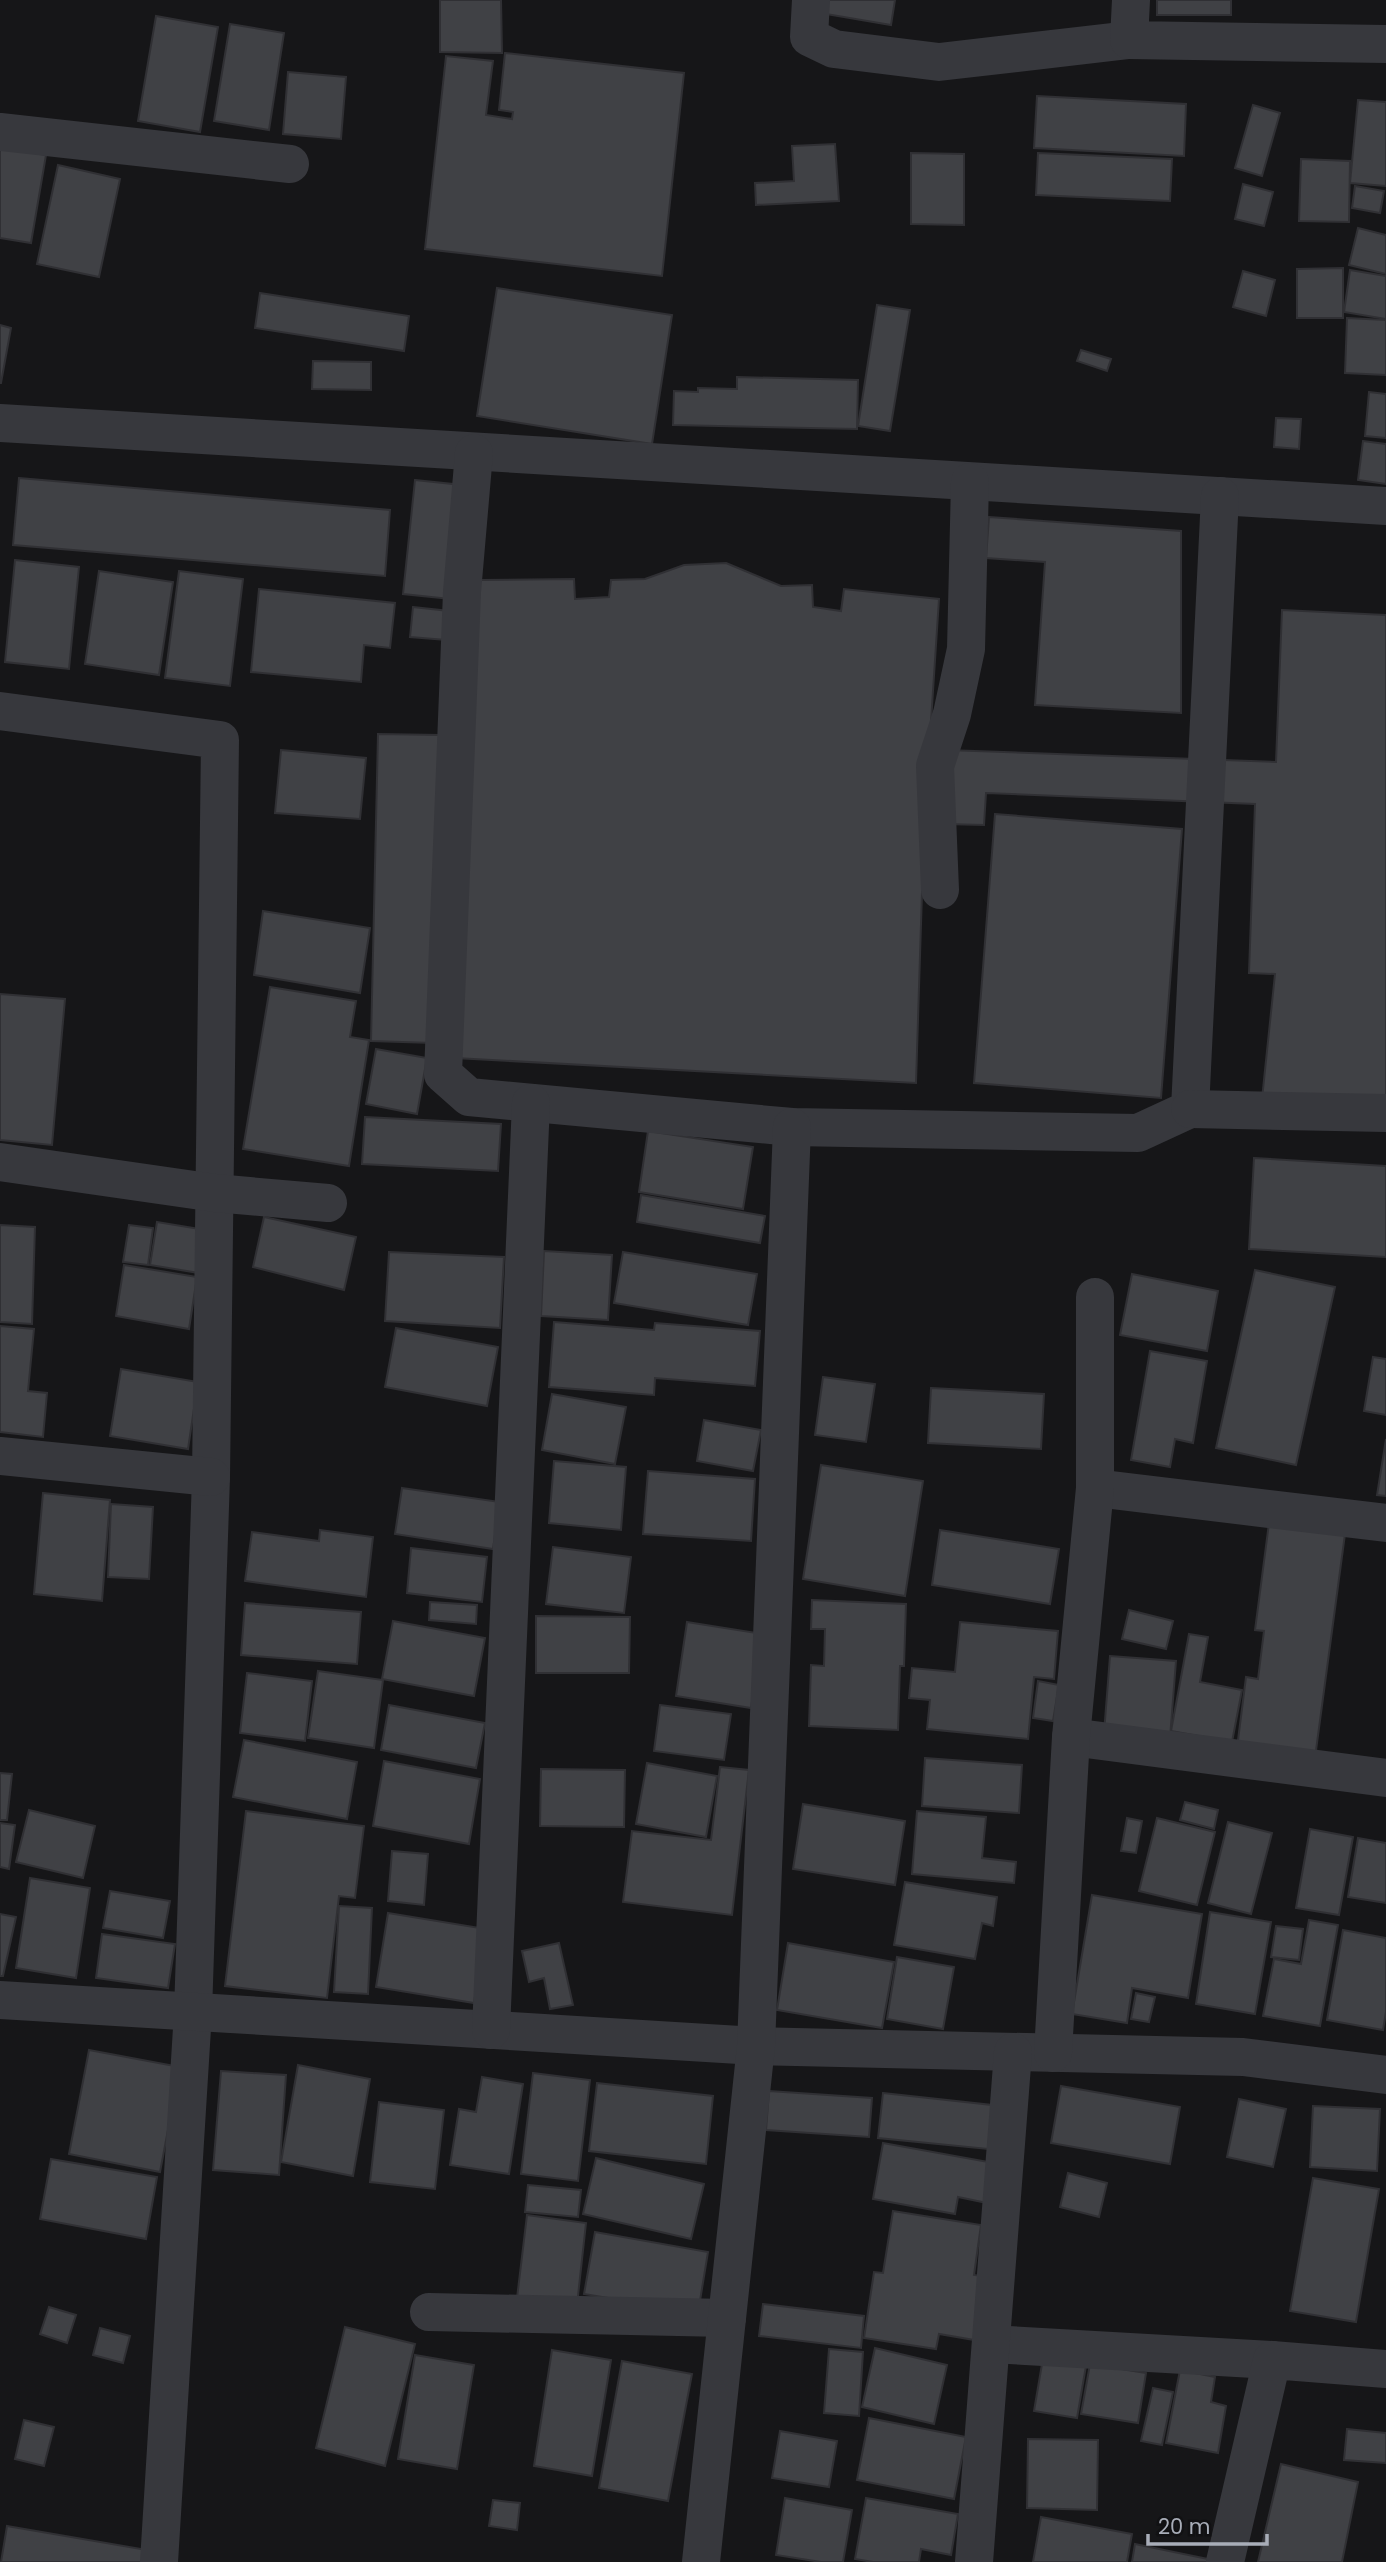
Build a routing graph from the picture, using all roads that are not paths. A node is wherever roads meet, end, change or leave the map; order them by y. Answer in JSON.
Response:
{"nodes":[{"id":1,"x":811,"y":0,"type":"edge"},
{"id":2,"x":1131,"y":0,"type":"edge"},
{"id":3,"x":1129,"y":40,"type":"junction"},
{"id":4,"x":1386,"y":44,"type":"edge"},
{"id":5,"x":0,"y":132,"type":"edge"},
{"id":6,"x":290,"y":164,"type":"dead end"},
{"id":7,"x":0,"y":423,"type":"edge"},
{"id":8,"x":474,"y":453,"type":"junction"},
{"id":9,"x":970,"y":482,"type":"junction"},
{"id":10,"x":1220,"y":496,"type":"junction"},
{"id":11,"x":1386,"y":506,"type":"edge"},
{"id":12,"x":0,"y":711,"type":"edge"},
{"id":13,"x":940,"y":890,"type":"dead end"},
{"id":14,"x":531,"y":1103,"type":"junction"},
{"id":15,"x":1190,"y":1109,"type":"junction"},
{"id":16,"x":1386,"y":1113,"type":"edge"},
{"id":17,"x":792,"y":1127,"type":"junction"},
{"id":18,"x":0,"y":1162,"type":"edge"},
{"id":19,"x":215,"y":1193,"type":"junction"},
{"id":20,"x":328,"y":1203,"type":"dead end"},
{"id":21,"x":1095,"y":1297,"type":"dead end"},
{"id":22,"x":0,"y":1456,"type":"edge"},
{"id":23,"x":211,"y":1477,"type":"junction"},
{"id":24,"x":1095,"y":1488,"type":"junction"},
{"id":25,"x":1386,"y":1523,"type":"edge"},
{"id":26,"x":1070,"y":1737,"type":"junction"},
{"id":27,"x":1386,"y":1778,"type":"edge"},
{"id":28,"x":0,"y":2000,"type":"edge"},
{"id":29,"x":193,"y":2012,"type":"junction"},
{"id":30,"x":491,"y":2030,"type":"junction"},
{"id":31,"x":756,"y":2046,"type":"junction"},
{"id":32,"x":1013,"y":2052,"type":"junction"},
{"id":33,"x":1053,"y":2053,"type":"junction"},
{"id":34,"x":1386,"y":2075,"type":"edge"},
{"id":35,"x":429,"y":2312,"type":"dead end"},
{"id":36,"x":727,"y":2318,"type":"junction"},
{"id":37,"x":991,"y":2344,"type":"junction"},
{"id":38,"x":1272,"y":2360,"type":"junction"},
{"id":39,"x":1386,"y":2369,"type":"edge"},
{"id":40,"x":159,"y":2562,"type":"edge"},
{"id":41,"x":701,"y":2562,"type":"edge"},
{"id":42,"x":974,"y":2562,"type":"edge"},
{"id":43,"x":1225,"y":2562,"type":"edge"}],
"edges":[{"from":1,"to":3,"type":"street"},
{"from":2,"to":3,"type":"street"},
{"from":3,"to":4,"type":"street"},
{"from":5,"to":6,"type":"street"},
{"from":7,"to":8,"type":"street"},
{"from":8,"to":9,"type":"street"},
{"from":8,"to":14,"type":"street"},
{"from":9,"to":10,"type":"street"},
{"from":9,"to":13,"type":"street"},
{"from":10,"to":11,"type":"street"},
{"from":10,"to":15,"type":"street"},
{"from":12,"to":19,"type":"street"},
{"from":14,"to":17,"type":"street"},
{"from":14,"to":30,"type":"street"},
{"from":15,"to":16,"type":"street"},
{"from":15,"to":17,"type":"street"},
{"from":17,"to":31,"type":"street"},
{"from":18,"to":19,"type":"street"},
{"from":19,"to":20,"type":"street"},
{"from":19,"to":23,"type":"street"},
{"from":21,"to":24,"type":"street"},
{"from":22,"to":23,"type":"street"},
{"from":23,"to":29,"type":"street"},
{"from":24,"to":25,"type":"street"},
{"from":24,"to":26,"type":"street"},
{"from":26,"to":27,"type":"street"},
{"from":26,"to":33,"type":"street"},
{"from":28,"to":29,"type":"street"},
{"from":29,"to":30,"type":"street"},
{"from":29,"to":40,"type":"street"},
{"from":30,"to":31,"type":"street"},
{"from":31,"to":32,"type":"street"},
{"from":31,"to":36,"type":"street"},
{"from":32,"to":33,"type":"street"},
{"from":32,"to":37,"type":"street"},
{"from":33,"to":34,"type":"street"},
{"from":35,"to":36,"type":"street"},
{"from":36,"to":41,"type":"street"},
{"from":37,"to":38,"type":"street"},
{"from":37,"to":42,"type":"street"},
{"from":38,"to":39,"type":"street"},
{"from":38,"to":43,"type":"street"}]}
